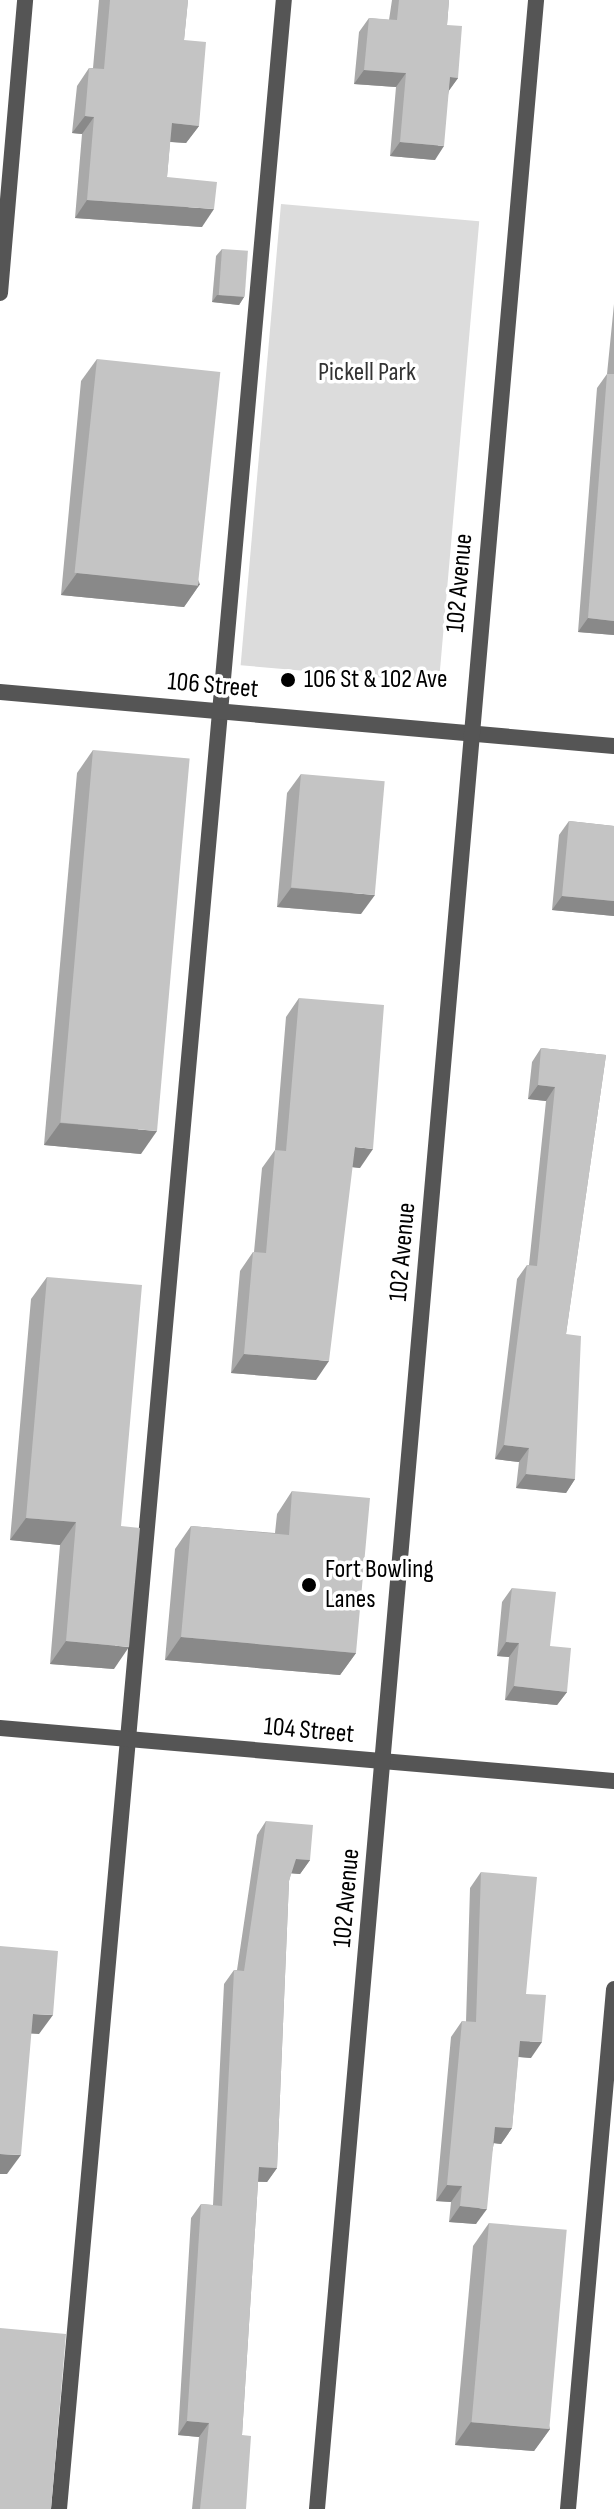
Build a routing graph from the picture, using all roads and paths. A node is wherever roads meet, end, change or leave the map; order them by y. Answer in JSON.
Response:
{"nodes":[{"id":1,"x":25,"y":0,"type":"edge"},
{"id":2,"x":284,"y":0,"type":"edge"},
{"id":3,"x":536,"y":0,"type":"edge"},
{"id":4,"x":0,"y":293,"type":"edge"},
{"id":5,"x":0,"y":692,"type":"edge"},
{"id":6,"x":221,"y":710,"type":"junction"},
{"id":7,"x":471,"y":732,"type":"junction"},
{"id":8,"x":614,"y":746,"type":"edge"},
{"id":9,"x":0,"y":1728,"type":"edge"},
{"id":10,"x":128,"y":1739,"type":"junction"},
{"id":11,"x":384,"y":1761,"type":"junction"},
{"id":12,"x":614,"y":1781,"type":"edge"},
{"id":13,"x":614,"y":1989,"type":"edge"},
{"id":14,"x":59,"y":2509,"type":"edge"},
{"id":15,"x":317,"y":2509,"type":"edge"},
{"id":16,"x":568,"y":2509,"type":"edge"}],
"edges":[{"from":1,"to":4,"type":"street"},
{"from":2,"to":6,"type":"street"},
{"from":3,"to":7,"type":"street","name":"102 Avenue"},
{"from":5,"to":6,"type":"street","name":"106 Street"},
{"from":6,"to":7,"type":"street","name":"106 Street"},
{"from":6,"to":10,"type":"street"},
{"from":7,"to":8,"type":"street","name":"106 Street"},
{"from":7,"to":11,"type":"street","name":"102 Avenue"},
{"from":9,"to":10,"type":"street","name":"104 Street"},
{"from":10,"to":11,"type":"street","name":"104 Street"},
{"from":10,"to":14,"type":"street"},
{"from":11,"to":12,"type":"street","name":"104 Street"},
{"from":11,"to":15,"type":"street","name":"102 Avenue"},
{"from":13,"to":16,"type":"street"}]}
